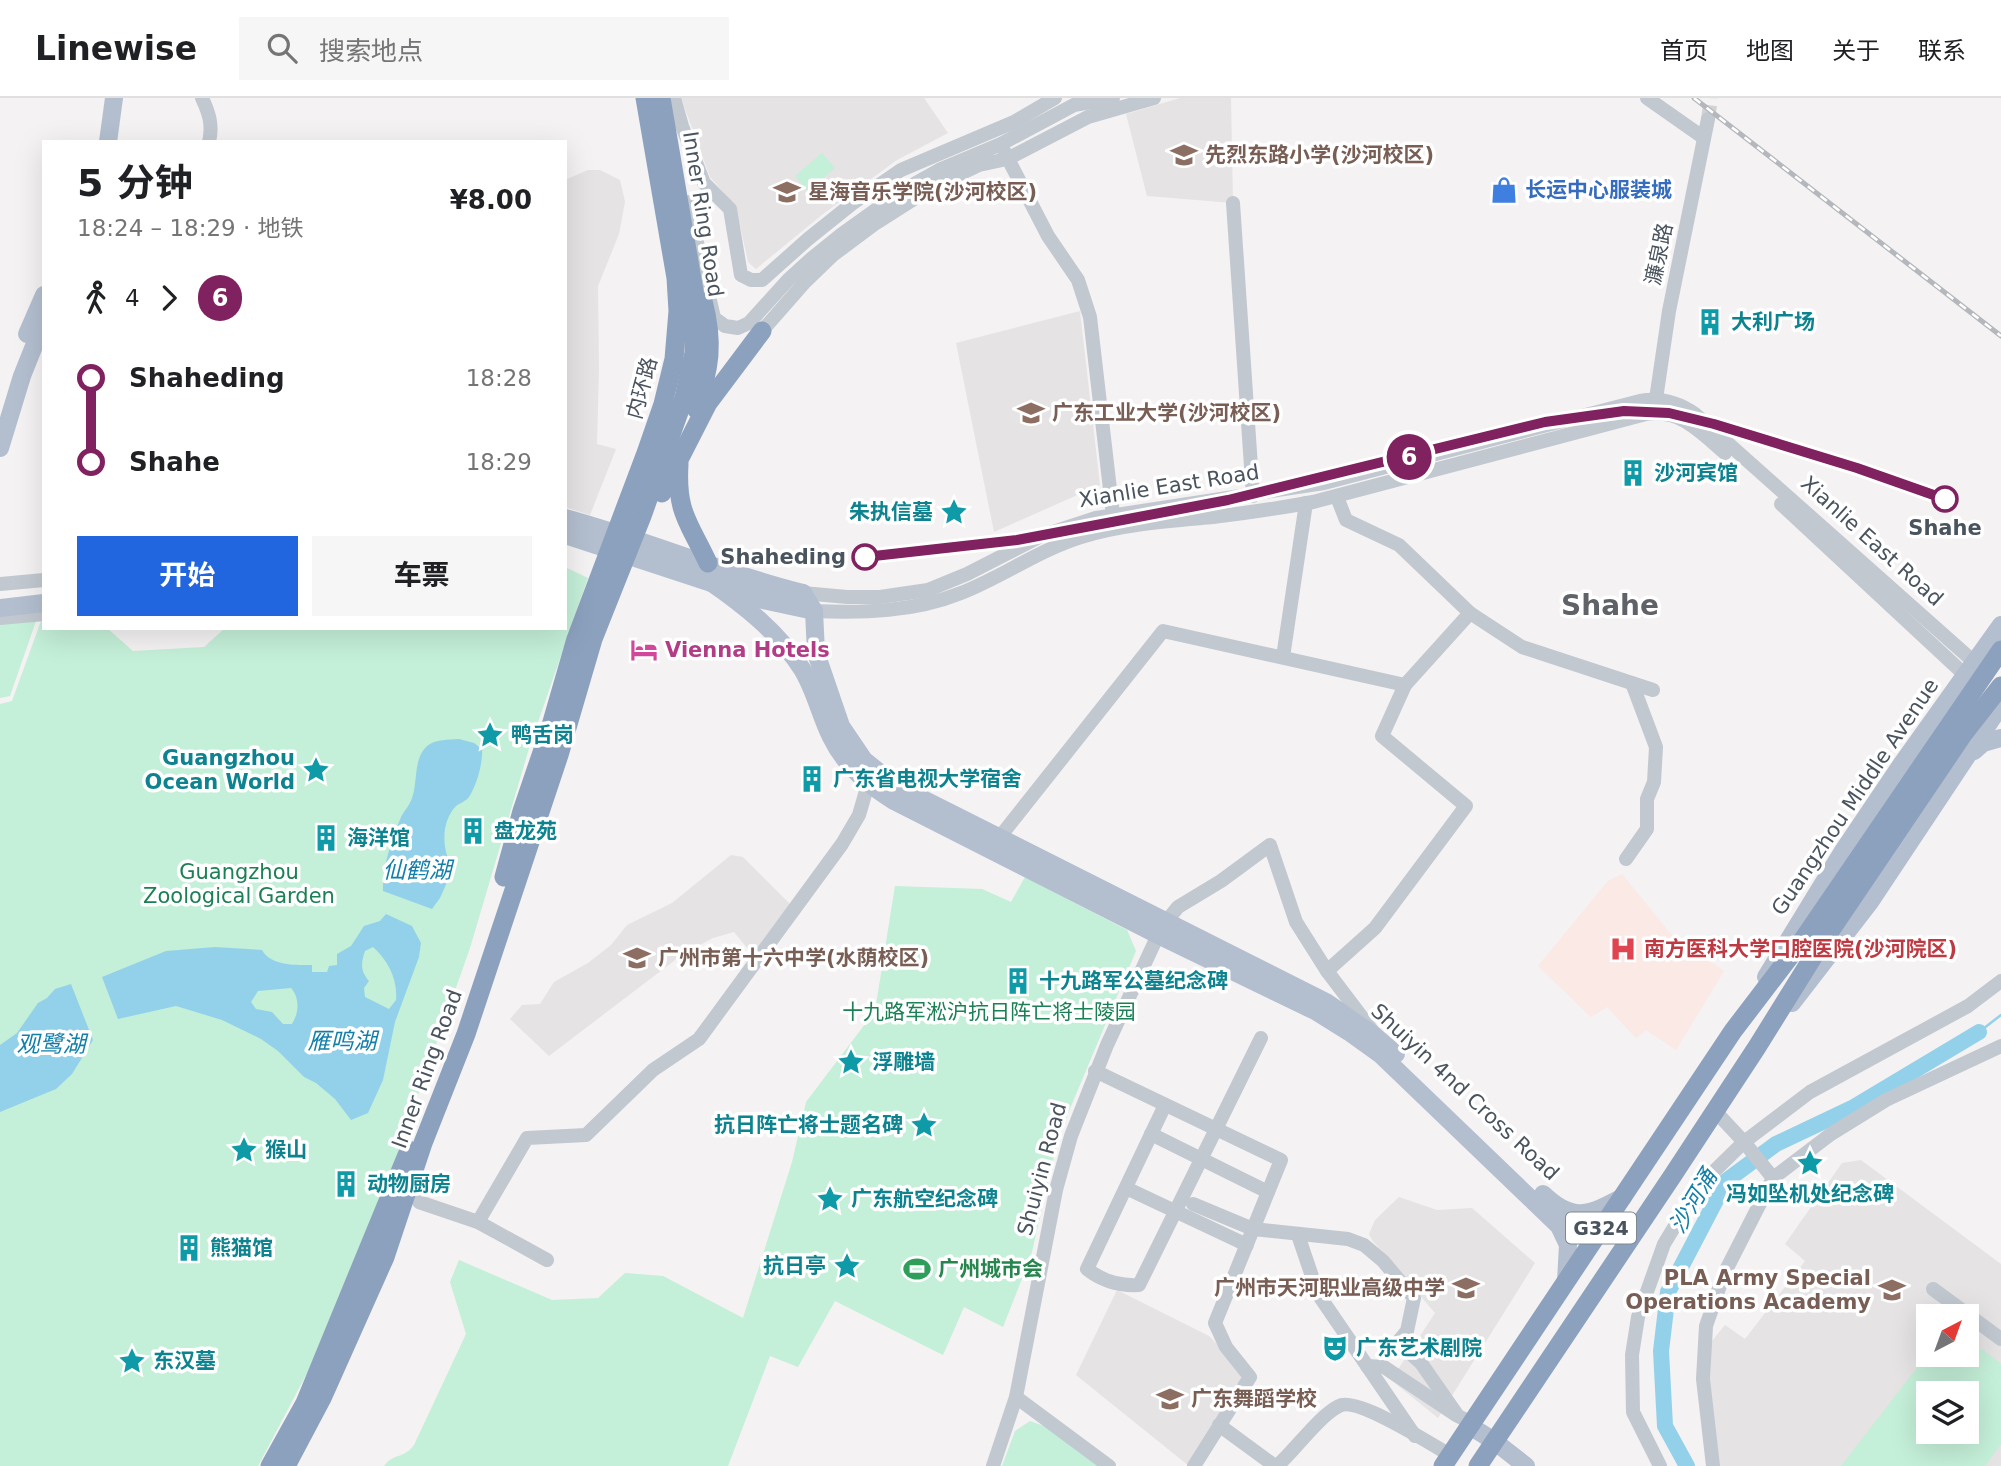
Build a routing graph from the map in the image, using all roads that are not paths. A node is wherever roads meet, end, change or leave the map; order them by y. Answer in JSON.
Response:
{"nodes":[{"id":1,"x":114,"y":98,"type":"edge"},
{"id":2,"x":124,"y":98,"type":"edge"},
{"id":3,"x":202,"y":98,"type":"edge"},
{"id":4,"x":645,"y":98,"type":"edge"},
{"id":5,"x":661,"y":98,"type":"edge"},
{"id":6,"x":667,"y":98,"type":"edge"},
{"id":7,"x":674,"y":98,"type":"edge"},
{"id":8,"x":1055,"y":98,"type":"edge"},
{"id":9,"x":1113,"y":98,"type":"edge"},
{"id":10,"x":1154,"y":98,"type":"edge"},
{"id":11,"x":1647,"y":98,"type":"edge"},
{"id":12,"x":1663,"y":98,"type":"edge"},
{"id":13,"x":1072,"y":102,"type":"edge"},
{"id":14,"x":1706,"y":128,"type":"junction"},
{"id":15,"x":108,"y":140,"type":"edge"},
{"id":16,"x":118,"y":140,"type":"edge"},
{"id":17,"x":210,"y":140,"type":"edge"},
{"id":18,"x":1001,"y":144,"type":"junction"},
{"id":19,"x":1007,"y":159,"type":"junction"},
{"id":20,"x":1233,"y":203,"type":"dead end"},
{"id":21,"x":683,"y":215,"type":"junction"},
{"id":22,"x":762,"y":281,"type":"junction"},
{"id":23,"x":42,"y":300,"type":"edge"},
{"id":24,"x":769,"y":301,"type":"junction"},
{"id":25,"x":42,"y":330,"type":"edge"},
{"id":26,"x":762,"y":331,"type":"joint"},
{"id":27,"x":38,"y":349,"type":"edge"},
{"id":28,"x":1656,"y":399,"type":"junction"},
{"id":29,"x":0,"y":405,"type":"edge"},
{"id":30,"x":0,"y":448,"type":"edge"},
{"id":31,"x":1269,"y":494,"type":"junction"},
{"id":32,"x":1253,"y":496,"type":"junction"},
{"id":33,"x":1337,"y":497,"type":"junction"},
{"id":34,"x":1306,"y":503,"type":"junction"},
{"id":35,"x":1788,"y":503,"type":"junction"},
{"id":36,"x":1272,"y":510,"type":"junction"},
{"id":37,"x":1113,"y":515,"type":"junction"},
{"id":38,"x":567,"y":519,"type":"edge"},
{"id":39,"x":567,"y":535,"type":"edge"},
{"id":40,"x":593,"y":535,"type":"junction"},
{"id":41,"x":708,"y":572,"type":"junction"},
{"id":42,"x":42,"y":580,"type":"edge"},
{"id":43,"x":0,"y":584,"type":"edge"},
{"id":44,"x":42,"y":592,"type":"edge"},
{"id":45,"x":803,"y":593,"type":"junction"},
{"id":46,"x":0,"y":596,"type":"edge"},
{"id":47,"x":42,"y":603,"type":"edge"},
{"id":48,"x":785,"y":605,"type":"junction"},
{"id":49,"x":0,"y":608,"type":"edge"},
{"id":50,"x":814,"y":611,"type":"junction"},
{"id":51,"x":1470,"y":613,"type":"junction"},
{"id":52,"x":42,"y":614,"type":"edge"},
{"id":53,"x":0,"y":618,"type":"edge"},
{"id":54,"x":2001,"y":625,"type":"edge"},
{"id":55,"x":782,"y":644,"type":"junction"},
{"id":56,"x":2001,"y":650,"type":"edge"},
{"id":57,"x":1283,"y":657,"type":"junction"},
{"id":58,"x":1969,"y":668,"type":"junction"},
{"id":59,"x":583,"y":677,"type":"junction"},
{"id":60,"x":1632,"y":683,"type":"junction"},
{"id":61,"x":1405,"y":685,"type":"junction"},
{"id":62,"x":2001,"y":685,"type":"edge"},
{"id":63,"x":1653,"y":690,"type":"dead end"},
{"id":64,"x":2000,"y":707,"type":"edge"},
{"id":65,"x":2001,"y":738,"type":"edge"},
{"id":66,"x":1968,"y":755,"type":"junction"},
{"id":67,"x":868,"y":784,"type":"junction"},
{"id":68,"x":999,"y":838,"type":"junction"},
{"id":69,"x":1881,"y":840,"type":"junction"},
{"id":70,"x":1626,"y":859,"type":"dead end"},
{"id":71,"x":1162,"y":929,"type":"junction"},
{"id":72,"x":1327,"y":971,"type":"junction"},
{"id":73,"x":2001,"y":981,"type":"edge"},
{"id":74,"x":1733,"y":1031,"type":"junction"},
{"id":75,"x":1376,"y":1035,"type":"junction"},
{"id":76,"x":1261,"y":1038,"type":"dead end"},
{"id":77,"x":1757,"y":1046,"type":"junction"},
{"id":78,"x":2001,"y":1046,"type":"edge"},
{"id":79,"x":1096,"y":1071,"type":"junction"},
{"id":80,"x":1165,"y":1105,"type":"junction"},
{"id":81,"x":1715,"y":1111,"type":"junction"},
{"id":82,"x":1215,"y":1128,"type":"junction"},
{"id":83,"x":1151,"y":1134,"type":"junction"},
{"id":84,"x":1753,"y":1153,"type":"junction"},
{"id":85,"x":1202,"y":1159,"type":"junction"},
{"id":86,"x":1773,"y":1178,"type":"junction"},
{"id":87,"x":1126,"y":1188,"type":"junction"},
{"id":88,"x":1268,"y":1192,"type":"junction"},
{"id":89,"x":1622,"y":1197,"type":"junction"},
{"id":90,"x":419,"y":1202,"type":"dead end"},
{"id":91,"x":1193,"y":1204,"type":"dead end"},
{"id":92,"x":1176,"y":1211,"type":"junction"},
{"id":93,"x":478,"y":1222,"type":"junction"},
{"id":94,"x":1253,"y":1229,"type":"junction"},
{"id":95,"x":1297,"y":1235,"type":"junction"},
{"id":96,"x":1247,"y":1245,"type":"junction"},
{"id":97,"x":547,"y":1260,"type":"dead end"},
{"id":98,"x":1566,"y":1281,"type":"junction"},
{"id":99,"x":1933,"y":1289,"type":"dead end"},
{"id":100,"x":2001,"y":1339,"type":"edge"},
{"id":101,"x":1367,"y":1366,"type":"junction"},
{"id":102,"x":1016,"y":1396,"type":"junction"},
{"id":103,"x":1487,"y":1399,"type":"junction"},
{"id":104,"x":1511,"y":1415,"type":"junction"},
{"id":105,"x":1467,"y":1422,"type":"junction"},
{"id":106,"x":1219,"y":1425,"type":"junction"},
{"id":107,"x":1415,"y":1436,"type":"junction"},
{"id":108,"x":1485,"y":1455,"type":"edge"},
{"id":109,"x":1449,"y":1456,"type":"edge"},
{"id":110,"x":270,"y":1466,"type":"edge"},
{"id":111,"x":286,"y":1466,"type":"edge"},
{"id":112,"x":993,"y":1466,"type":"edge"},
{"id":113,"x":1109,"y":1466,"type":"edge"},
{"id":114,"x":1194,"y":1466,"type":"edge"},
{"id":115,"x":1276,"y":1466,"type":"edge"},
{"id":116,"x":1511,"y":1466,"type":"edge"},
{"id":117,"x":1526,"y":1466,"type":"edge"},
{"id":118,"x":1660,"y":1466,"type":"edge"},
{"id":119,"x":1713,"y":1466,"type":"edge"}],
"edges":[{"from":1,"to":15,"type":"main road"},
{"from":2,"to":16,"type":"main road"},
{"from":3,"to":17,"type":"street"},
{"from":4,"to":110,"type":"highway","name":"Inner Ring Road"},
{"from":5,"to":21,"type":"highway","name":"Inner Ring Road"},
{"from":6,"to":24,"type":"street"},
{"from":7,"to":22,"type":"street"},
{"from":8,"to":22,"type":"street"},
{"from":9,"to":13,"type":"street"},
{"from":10,"to":19,"type":"street"},
{"from":11,"to":14,"type":"street"},
{"from":12,"to":14,"type":"street"},
{"from":13,"to":18,"type":"street"},
{"from":14,"to":28,"type":"street","name":"濂泉路"},
{"from":18,"to":19,"type":"street"},
{"from":18,"to":24,"type":"street"},
{"from":19,"to":26,"type":"street"},
{"from":19,"to":37,"type":"street"},
{"from":20,"to":32,"type":"street"},
{"from":21,"to":41,"type":"highway"},
{"from":21,"to":59,"type":"highway","name":"Inner Ring Road"},
{"from":22,"to":24,"type":"street"},
{"from":23,"to":29,"type":"main road"},
{"from":25,"to":27,"type":"main road"},
{"from":26,"to":59,"type":"highway"},
{"from":27,"to":30,"type":"main road"},
{"from":28,"to":31,"type":"street","name":"Xianlie East Road"},
{"from":28,"to":35,"type":"street","name":"Xianlie East Road"},
{"from":31,"to":32,"type":"street","name":"Xianlie East Road"},
{"from":31,"to":36,"type":"street"},
{"from":32,"to":37,"type":"street","name":"Xianlie East Road"},
{"from":33,"to":34,"type":"street","name":"Xianlie East Road"},
{"from":33,"to":35,"type":"street","name":"Xianlie East Road"},
{"from":33,"to":51,"type":"street"},
{"from":34,"to":36,"type":"street","name":"Xianlie East Road"},
{"from":34,"to":57,"type":"street"},
{"from":35,"to":58,"type":"street","name":"Xianlie East Road"},
{"from":36,"to":50,"type":"street","name":"Xianlie East Road"},
{"from":37,"to":45,"type":"street","name":"Xianlie East Road"},
{"from":38,"to":40,"type":"main road"},
{"from":39,"to":40,"type":"main road"},
{"from":40,"to":41,"type":"main road","name":"Xianlie East Road"},
{"from":41,"to":45,"type":"main road","name":"Xianlie East Road"},
{"from":41,"to":48,"type":"main road","name":"Xianlie East Road"},
{"from":41,"to":55,"type":"main road"},
{"from":42,"to":43,"type":"street"},
{"from":44,"to":46,"type":"main road"},
{"from":45,"to":48,"type":"main road"},
{"from":45,"to":50,"type":"main road"},
{"from":47,"to":49,"type":"main road"},
{"from":48,"to":50,"type":"main road","name":"Xianlie East Road"},
{"from":48,"to":55,"type":"main road"},
{"from":50,"to":68,"type":"main road"},
{"from":51,"to":60,"type":"street"},
{"from":51,"to":61,"type":"street"},
{"from":52,"to":53,"type":"street"},
{"from":54,"to":58,"type":"main road","name":"Guangzhou Middle Avenue"},
{"from":55,"to":67,"type":"main road"},
{"from":56,"to":69,"type":"highway"},
{"from":57,"to":61,"type":"street"},
{"from":57,"to":68,"type":"street"},
{"from":58,"to":62,"type":"main road"},
{"from":58,"to":64,"type":"main road"},
{"from":58,"to":74,"type":"main road","name":"Guangzhou Middle Avenue","number":"G324"},
{"from":59,"to":111,"type":"highway","name":"Inner Ring Road"},
{"from":60,"to":63,"type":"street"},
{"from":60,"to":70,"type":"street"},
{"from":61,"to":72,"type":"street"},
{"from":62,"to":69,"type":"highway"},
{"from":64,"to":66,"type":"main road"},
{"from":65,"to":66,"type":"main road","number":"G324"},
{"from":66,"to":77,"type":"main road","number":"G324"},
{"from":67,"to":71,"type":"main road"},
{"from":67,"to":93,"type":"street"},
{"from":68,"to":71,"type":"main road"},
{"from":69,"to":74,"type":"highway","name":"Guangzhou Middle Avenue"},
{"from":69,"to":77,"type":"highway"},
{"from":71,"to":72,"type":"street"},
{"from":71,"to":75,"type":"main road","name":"Shuiyin 4nd Cross Road"},
{"from":71,"to":79,"type":"street","name":"Shuiyin Road"},
{"from":71,"to":98,"type":"main road","name":"Shuiyin 4nd Cross Road"},
{"from":72,"to":75,"type":"street"},
{"from":73,"to":84,"type":"street"},
{"from":74,"to":89,"type":"highway","name":"Guangzhou Middle Avenue","number":"G324"},
{"from":75,"to":89,"type":"main road","name":"Shuiyin 4nd Cross Road"},
{"from":76,"to":82,"type":"street"},
{"from":77,"to":81,"type":"highway","number":"G324"},
{"from":78,"to":86,"type":"street"},
{"from":79,"to":80,"type":"street"},
{"from":79,"to":102,"type":"street","name":"Shuiyin Road"},
{"from":80,"to":82,"type":"street"},
{"from":80,"to":83,"type":"street"},
{"from":81,"to":84,"type":"street"},
{"from":81,"to":104,"type":"highway","number":"G324"},
{"from":82,"to":85,"type":"street"},
{"from":82,"to":88,"type":"street"},
{"from":83,"to":85,"type":"street"},
{"from":83,"to":87,"type":"street"},
{"from":84,"to":86,"type":"street"},
{"from":84,"to":118,"type":"street"},
{"from":85,"to":88,"type":"street"},
{"from":85,"to":92,"type":"street"},
{"from":86,"to":119,"type":"street"},
{"from":87,"to":92,"type":"street"},
{"from":87,"to":92,"type":"street"},
{"from":88,"to":94,"type":"street"},
{"from":89,"to":98,"type":"highway","name":"Guangzhou Middle Avenue","number":"G324"},
{"from":90,"to":93,"type":"street"},
{"from":91,"to":94,"type":"street"},
{"from":92,"to":96,"type":"street"},
{"from":93,"to":97,"type":"street"},
{"from":94,"to":95,"type":"street"},
{"from":94,"to":96,"type":"street"},
{"from":95,"to":101,"type":"street"},
{"from":95,"to":105,"type":"street"},
{"from":96,"to":106,"type":"street"},
{"from":98,"to":103,"type":"highway","name":"Guangzhou Middle Avenue","number":"G324"},
{"from":99,"to":100,"type":"street"},
{"from":101,"to":105,"type":"street"},
{"from":101,"to":107,"type":"street"},
{"from":102,"to":112,"type":"street","name":"Shuiyin Road"},
{"from":102,"to":113,"type":"street"},
{"from":103,"to":104,"type":"highway"},
{"from":103,"to":105,"type":"highway","name":"Guangzhou Middle Avenue","number":"G324"},
{"from":104,"to":108,"type":"highway","number":"G324"},
{"from":105,"to":108,"type":"main road"},
{"from":105,"to":109,"type":"highway","name":"Guangzhou Middle Avenue","number":"G324"},
{"from":106,"to":114,"type":"street"},
{"from":106,"to":115,"type":"street"},
{"from":107,"to":109,"type":"street"},
{"from":107,"to":115,"type":"street"},
{"from":108,"to":109,"type":"highway"},
{"from":108,"to":116,"type":"main road"},
{"from":108,"to":117,"type":"main road"}]}
